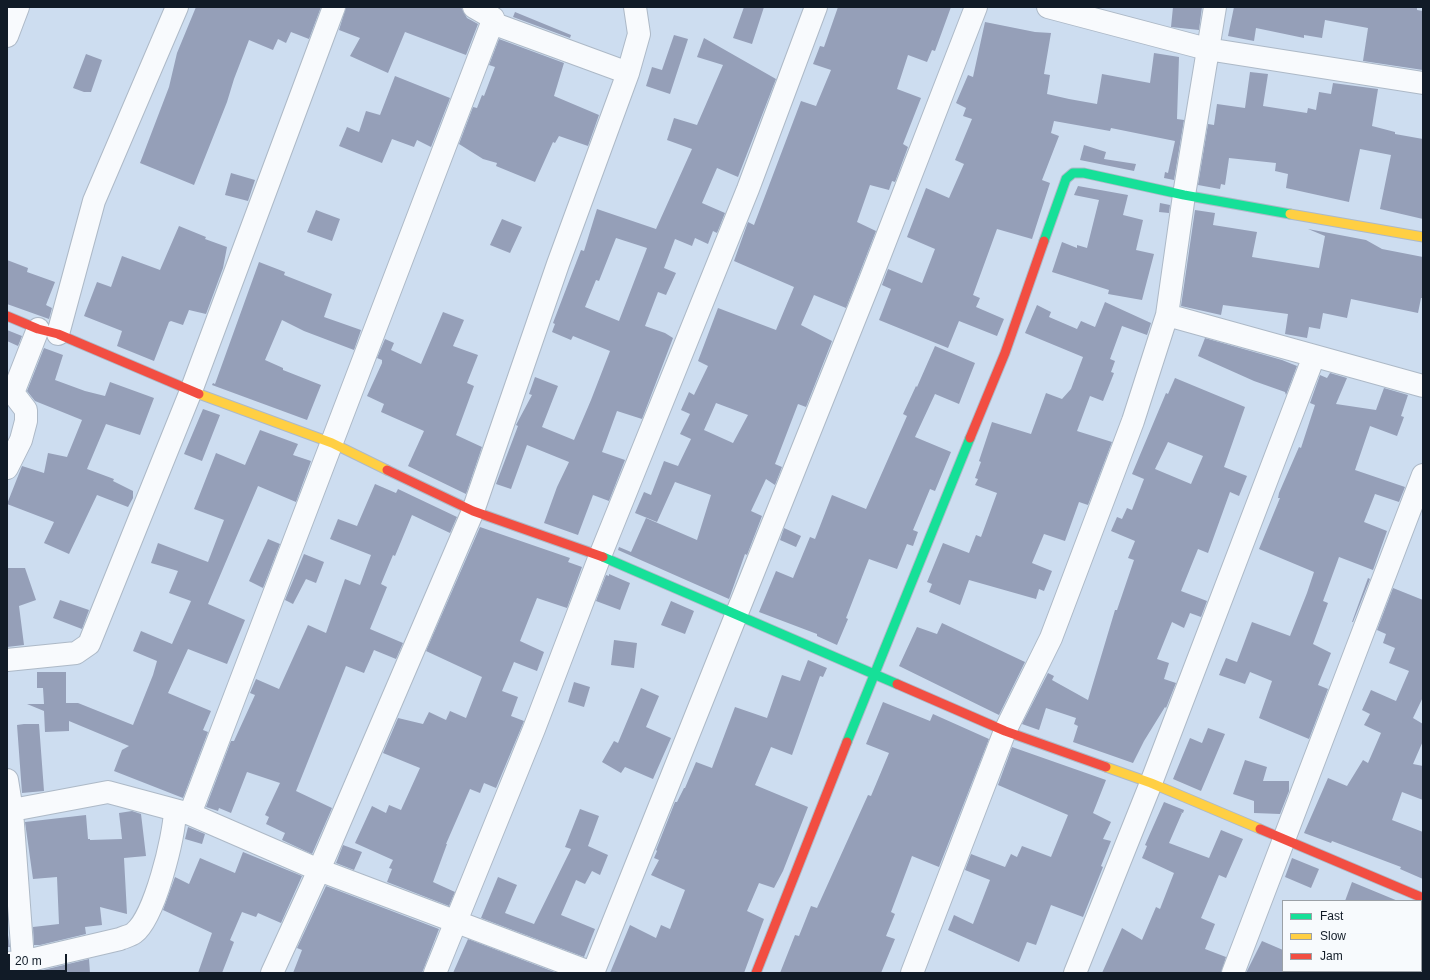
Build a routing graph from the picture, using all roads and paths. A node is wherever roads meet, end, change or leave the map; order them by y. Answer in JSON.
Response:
{"nodes":[{"id":1,"x":18,"y":7,"type":"edge"},
{"id":2,"x":177,"y":7,"type":"edge"},
{"id":3,"x":334,"y":7,"type":"edge"},
{"id":4,"x":474,"y":7,"type":"edge"},
{"id":5,"x":635,"y":7,"type":"edge"},
{"id":6,"x":816,"y":7,"type":"edge"},
{"id":7,"x":976,"y":7,"type":"edge"},
{"id":8,"x":1048,"y":7,"type":"edge"},
{"id":9,"x":1215,"y":7,"type":"edge"},
{"id":10,"x":492,"y":23,"type":"junction"},
{"id":11,"x":7,"y":36,"type":"edge"},
{"id":12,"x":1207,"y":49,"type":"junction"},
{"id":13,"x":628,"y":73,"type":"junction"},
{"id":14,"x":1423,"y":83,"type":"edge"},
{"id":15,"x":1184,"y":195,"type":"junction"},
{"id":16,"x":1423,"y":237,"type":"edge"},
{"id":17,"x":1167,"y":315,"type":"junction"},
{"id":18,"x":7,"y":316,"type":"edge"},
{"id":19,"x":48,"y":332,"type":"junction"},
{"id":20,"x":1314,"y":356,"type":"junction"},
{"id":21,"x":1423,"y":386,"type":"edge"},
{"id":22,"x":190,"y":391,"type":"junction"},
{"id":23,"x":10,"y":392,"type":"edge"},
{"id":24,"x":332,"y":443,"type":"junction"},
{"id":25,"x":7,"y":468,"type":"edge"},
{"id":26,"x":1423,"y":475,"type":"edge"},
{"id":27,"x":473,"y":511,"type":"junction"},
{"id":28,"x":600,"y":556,"type":"junction"},
{"id":29,"x":736,"y":616,"type":"junction"},
{"id":30,"x":7,"y":660,"type":"edge"},
{"id":31,"x":874,"y":674,"type":"junction"},
{"id":32,"x":1005,"y":731,"type":"junction"},
{"id":33,"x":7,"y":780,"type":"edge"},
{"id":34,"x":1150,"y":783,"type":"junction"},
{"id":35,"x":9,"y":811,"type":"edge"},
{"id":36,"x":183,"y":812,"type":"junction"},
{"id":37,"x":1284,"y":840,"type":"junction"},
{"id":38,"x":319,"y":870,"type":"junction"},
{"id":39,"x":1423,"y":898,"type":"edge"},
{"id":40,"x":457,"y":923,"type":"junction"},
{"id":41,"x":18,"y":966,"type":"edge"},
{"id":42,"x":272,"y":973,"type":"edge"},
{"id":43,"x":435,"y":973,"type":"edge"},
{"id":44,"x":592,"y":973,"type":"edge"},
{"id":45,"x":756,"y":973,"type":"edge"},
{"id":46,"x":912,"y":973,"type":"edge"},
{"id":47,"x":1075,"y":973,"type":"edge"},
{"id":48,"x":1233,"y":973,"type":"edge"}],
"edges":[{"from":1,"to":11,"type":"street"},
{"from":2,"to":19,"type":"street"},
{"from":3,"to":22,"type":"street"},
{"from":4,"to":10,"type":"street"},
{"from":5,"to":13,"type":"street"},
{"from":6,"to":28,"type":"street"},
{"from":7,"to":29,"type":"street"},
{"from":8,"to":12,"type":"street"},
{"from":9,"to":12,"type":"street"},
{"from":10,"to":13,"type":"street"},
{"from":10,"to":24,"type":"street"},
{"from":12,"to":14,"type":"street"},
{"from":12,"to":15,"type":"street"},
{"from":13,"to":27,"type":"street"},
{"from":15,"to":16,"type":"street"},
{"from":15,"to":17,"type":"street"},
{"from":15,"to":31,"type":"street"},
{"from":17,"to":20,"type":"street"},
{"from":17,"to":32,"type":"street"},
{"from":18,"to":19,"type":"street"},
{"from":19,"to":22,"type":"street"},
{"from":19,"to":23,"type":"street"},
{"from":20,"to":21,"type":"street"},
{"from":20,"to":34,"type":"street"},
{"from":22,"to":24,"type":"street"},
{"from":22,"to":30,"type":"street"},
{"from":23,"to":25,"type":"street"},
{"from":24,"to":27,"type":"street"},
{"from":24,"to":36,"type":"street"},
{"from":26,"to":37,"type":"street"},
{"from":27,"to":28,"type":"street"},
{"from":27,"to":38,"type":"street"},
{"from":28,"to":29,"type":"street"},
{"from":28,"to":40,"type":"street"},
{"from":29,"to":31,"type":"street"},
{"from":29,"to":44,"type":"street"},
{"from":31,"to":32,"type":"street"},
{"from":31,"to":45,"type":"street"},
{"from":32,"to":34,"type":"street"},
{"from":32,"to":46,"type":"street"},
{"from":33,"to":35,"type":"street"},
{"from":34,"to":37,"type":"street"},
{"from":34,"to":47,"type":"street"},
{"from":35,"to":36,"type":"street"},
{"from":35,"to":41,"type":"street"},
{"from":36,"to":38,"type":"street"},
{"from":36,"to":41,"type":"street"},
{"from":37,"to":39,"type":"street"},
{"from":37,"to":48,"type":"street"},
{"from":38,"to":40,"type":"street"},
{"from":38,"to":42,"type":"street"},
{"from":40,"to":43,"type":"street"},
{"from":40,"to":44,"type":"street"}]}
